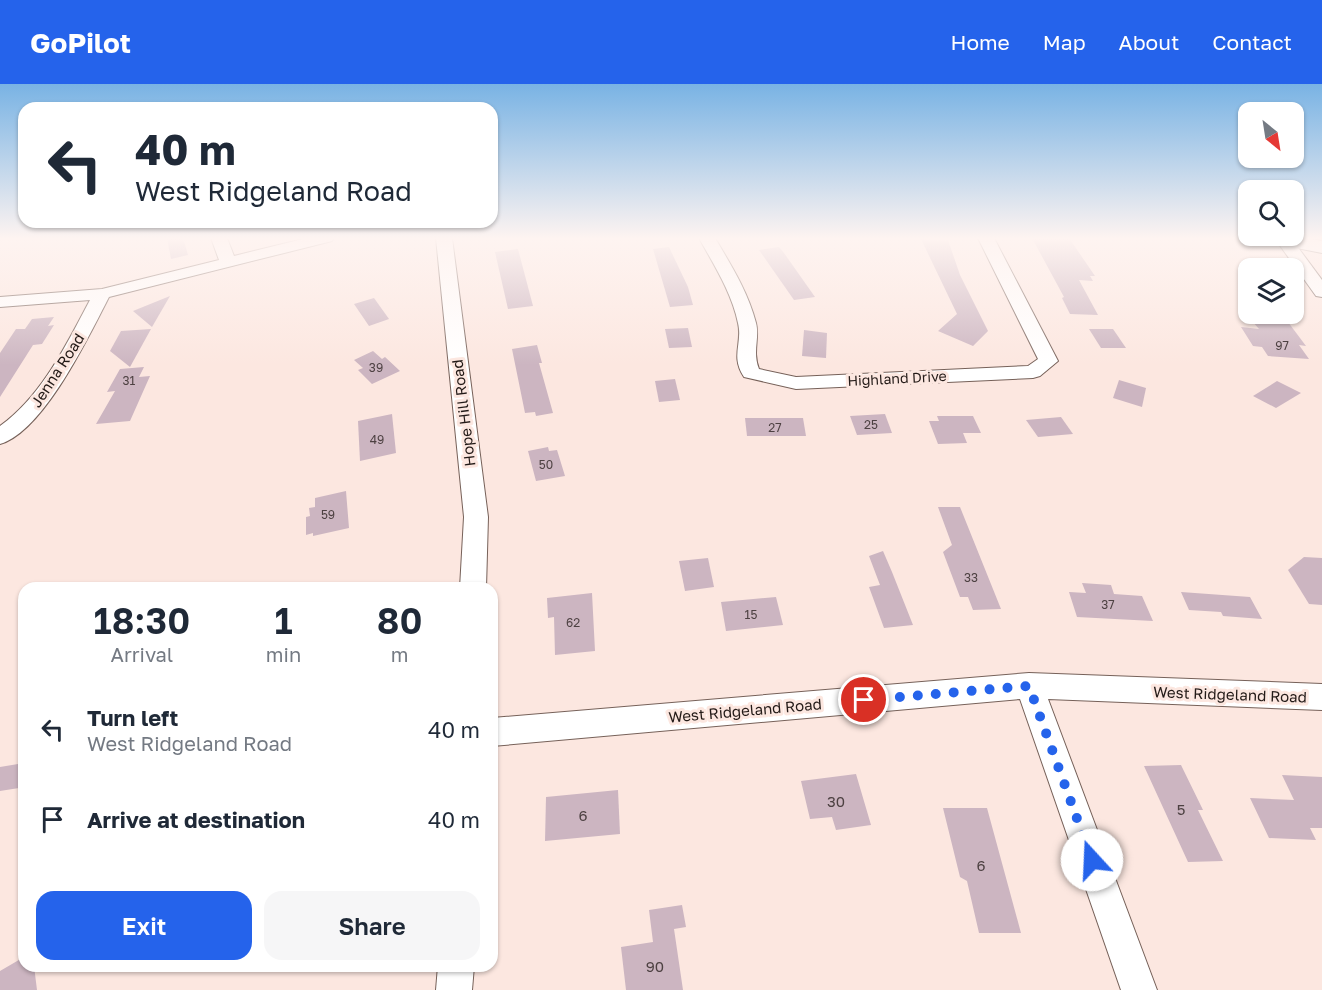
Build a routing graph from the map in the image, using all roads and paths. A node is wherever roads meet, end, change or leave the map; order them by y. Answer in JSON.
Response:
{"nodes":[{"id":1,"x":156,"y":280,"type":"edge"},
{"id":2,"x":449,"y":280,"type":"edge"},
{"id":3,"x":731,"y":280,"type":"edge"},
{"id":4,"x":1007,"y":280,"type":"edge"},
{"id":5,"x":1312,"y":280,"type":"edge"},
{"id":6,"x":1322,"y":292,"type":"edge"},
{"id":7,"x":102,"y":294,"type":"junction"},
{"id":8,"x":0,"y":302,"type":"edge"},
{"id":9,"x":0,"y":437,"type":"edge"},
{"id":10,"x":473,"y":582,"type":"edge"},
{"id":11,"x":1029,"y":686,"type":"junction"},
{"id":12,"x":1322,"y":697,"type":"edge"},
{"id":13,"x":498,"y":731,"type":"edge"},
{"id":14,"x":456,"y":972,"type":"edge"},
{"id":15,"x":454,"y":990,"type":"edge"},
{"id":16,"x":1139,"y":990,"type":"edge"}],
"edges":[{"from":1,"to":7,"type":"street"},
{"from":2,"to":10,"type":"street","name":"Hope Hill Road"},
{"from":3,"to":4,"type":"street","name":"Highland Drive"},
{"from":5,"to":6,"type":"street"},
{"from":7,"to":8,"type":"street"},
{"from":7,"to":9,"type":"street","name":"Jenna Road"},
{"from":11,"to":12,"type":"street","name":"West Ridgeland Road"},
{"from":11,"to":13,"type":"street","name":"West Ridgeland Road"},
{"from":11,"to":16,"type":"street"},
{"from":14,"to":15,"type":"street"}]}
